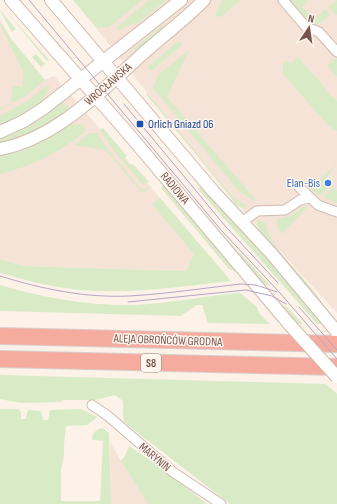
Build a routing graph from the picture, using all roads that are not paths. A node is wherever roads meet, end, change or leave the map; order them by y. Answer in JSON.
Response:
{"nodes":[{"id":1,"x":11,"y":0,"type":"edge"},
{"id":2,"x":51,"y":0,"type":"edge"},
{"id":3,"x":181,"y":0,"type":"edge"},
{"id":4,"x":204,"y":0,"type":"edge"},
{"id":5,"x":283,"y":0,"type":"edge"},
{"id":6,"x":337,"y":52,"type":"edge"},
{"id":7,"x":104,"y":61,"type":"junction"},
{"id":8,"x":117,"y":76,"type":"junction"},
{"id":9,"x":80,"y":80,"type":"junction"},
{"id":10,"x":95,"y":95,"type":"junction"},
{"id":11,"x":0,"y":132,"type":"edge"},
{"id":12,"x":0,"y":149,"type":"edge"},
{"id":13,"x":299,"y":187,"type":"dead end"},
{"id":14,"x":309,"y":198,"type":"junction"},
{"id":15,"x":337,"y":212,"type":"edge"},
{"id":16,"x":242,"y":222,"type":"junction"},
{"id":17,"x":334,"y":329,"type":"edge"},
{"id":18,"x":0,"y":336,"type":"edge"},
{"id":19,"x":337,"y":344,"type":"edge"},
{"id":20,"x":0,"y":359,"type":"edge"},
{"id":21,"x":337,"y":367,"type":"edge"},
{"id":22,"x":337,"y":377,"type":"edge"},
{"id":23,"x":92,"y":405,"type":"dead end"},
{"id":24,"x":222,"y":504,"type":"edge"}],
"edges":[{"from":1,"to":9,"type":"street","name":"RADIOWA"},
{"from":2,"to":7,"type":"street"},
{"from":3,"to":7,"type":"street","name":"WROCŁAWSKA"},
{"from":4,"to":8,"type":"street","name":"WROCŁAWSKA"},
{"from":5,"to":6,"type":"street"},
{"from":7,"to":8,"type":"street"},
{"from":7,"to":9,"type":"street","name":"WROCŁAWSKA"},
{"from":8,"to":10,"type":"street","name":"WROCŁAWSKA"},
{"from":8,"to":16,"type":"street"},
{"from":9,"to":10,"type":"street","name":"RADIOWA"},
{"from":9,"to":11,"type":"street","name":"WROCŁAWSKA"},
{"from":10,"to":12,"type":"street","name":"WROCŁAWSKA"},
{"from":10,"to":22,"type":"street","name":"RADIOWA","bridge":true},
{"from":13,"to":14,"type":"street"},
{"from":14,"to":15,"type":"street"},
{"from":14,"to":16,"type":"street"},
{"from":16,"to":17,"type":"street"},
{"from":18,"to":19,"type":"highway","name":"ALEJA OBROŃCÓW GRODNA","number":"S8"},
{"from":20,"to":21,"type":"highway","name":"ALEJA OBROŃCÓW GRODNA","number":"S8"},
{"from":23,"to":24,"type":"street","name":"MARYNIN"}]}
